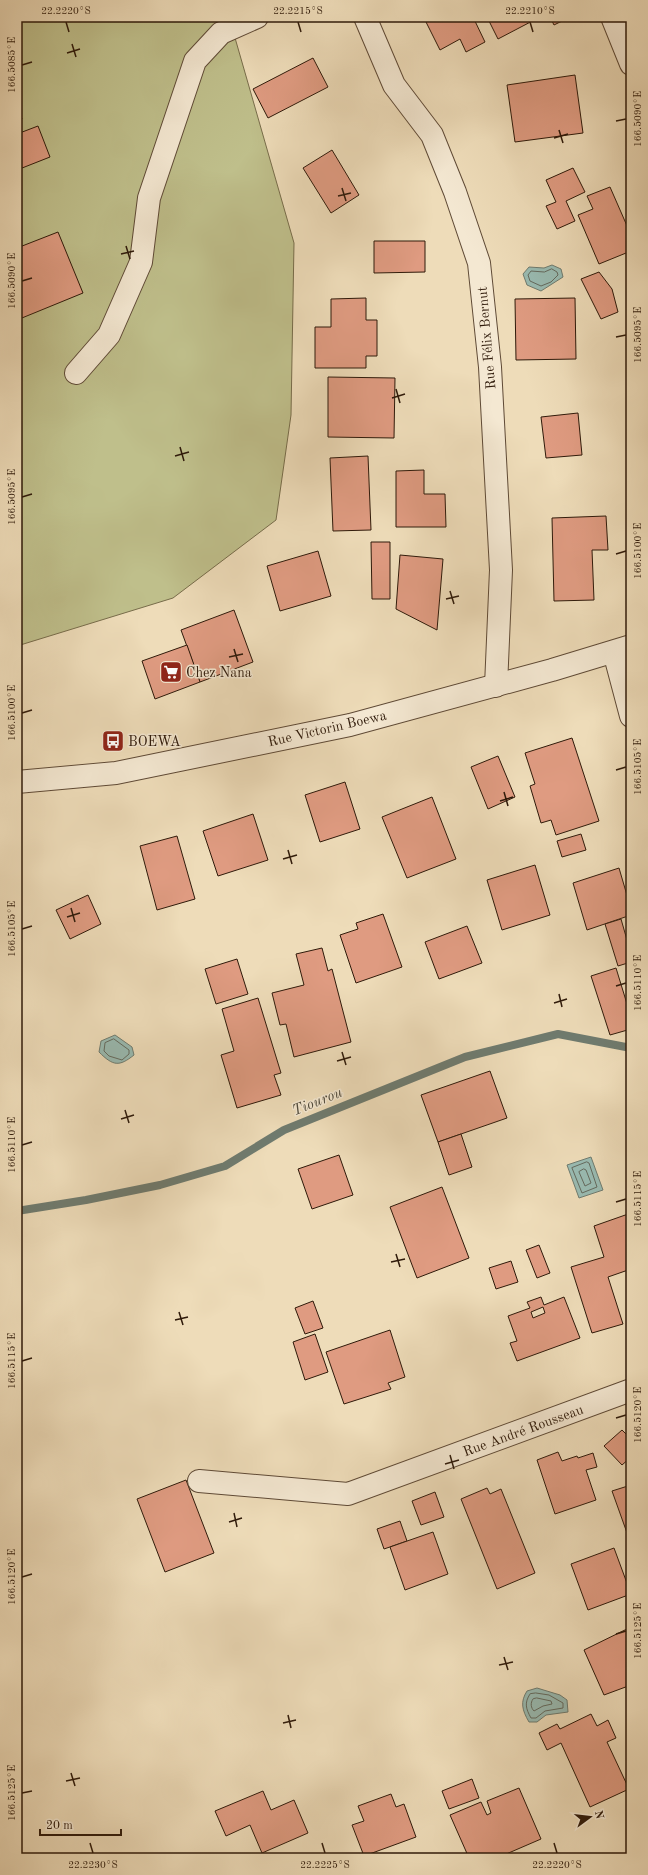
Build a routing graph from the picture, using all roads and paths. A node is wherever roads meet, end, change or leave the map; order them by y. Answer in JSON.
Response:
{"nodes":[{"id":1,"x":257,"y":17,"type":"edge"},
{"id":2,"x":365,"y":17,"type":"edge"},
{"id":3,"x":612,"y":17,"type":"edge"},
{"id":4,"x":631,"y":64,"type":"edge"},
{"id":5,"x":76,"y":372,"type":"dead end"},
{"id":6,"x":622,"y":649,"type":"edge"},
{"id":7,"x":496,"y":686,"type":"junction"},
{"id":8,"x":631,"y":716,"type":"edge"},
{"id":9,"x":17,"y":782,"type":"edge"},
{"id":10,"x":631,"y":1390,"type":"edge"},
{"id":11,"x":199,"y":1481,"type":"dead end"}],
"edges":[{"from":1,"to":5,"type":"street"},
{"from":2,"to":7,"type":"street","name":"Rue Félix Bernut"},
{"from":3,"to":4,"type":"street"},
{"from":6,"to":7,"type":"street","name":"Rue Victorin Boewa"},
{"from":6,"to":8,"type":"street"},
{"from":7,"to":9,"type":"street","name":"Rue Victorin Boewa"},
{"from":10,"to":11,"type":"street","name":"Rue André Rousseau"}]}
